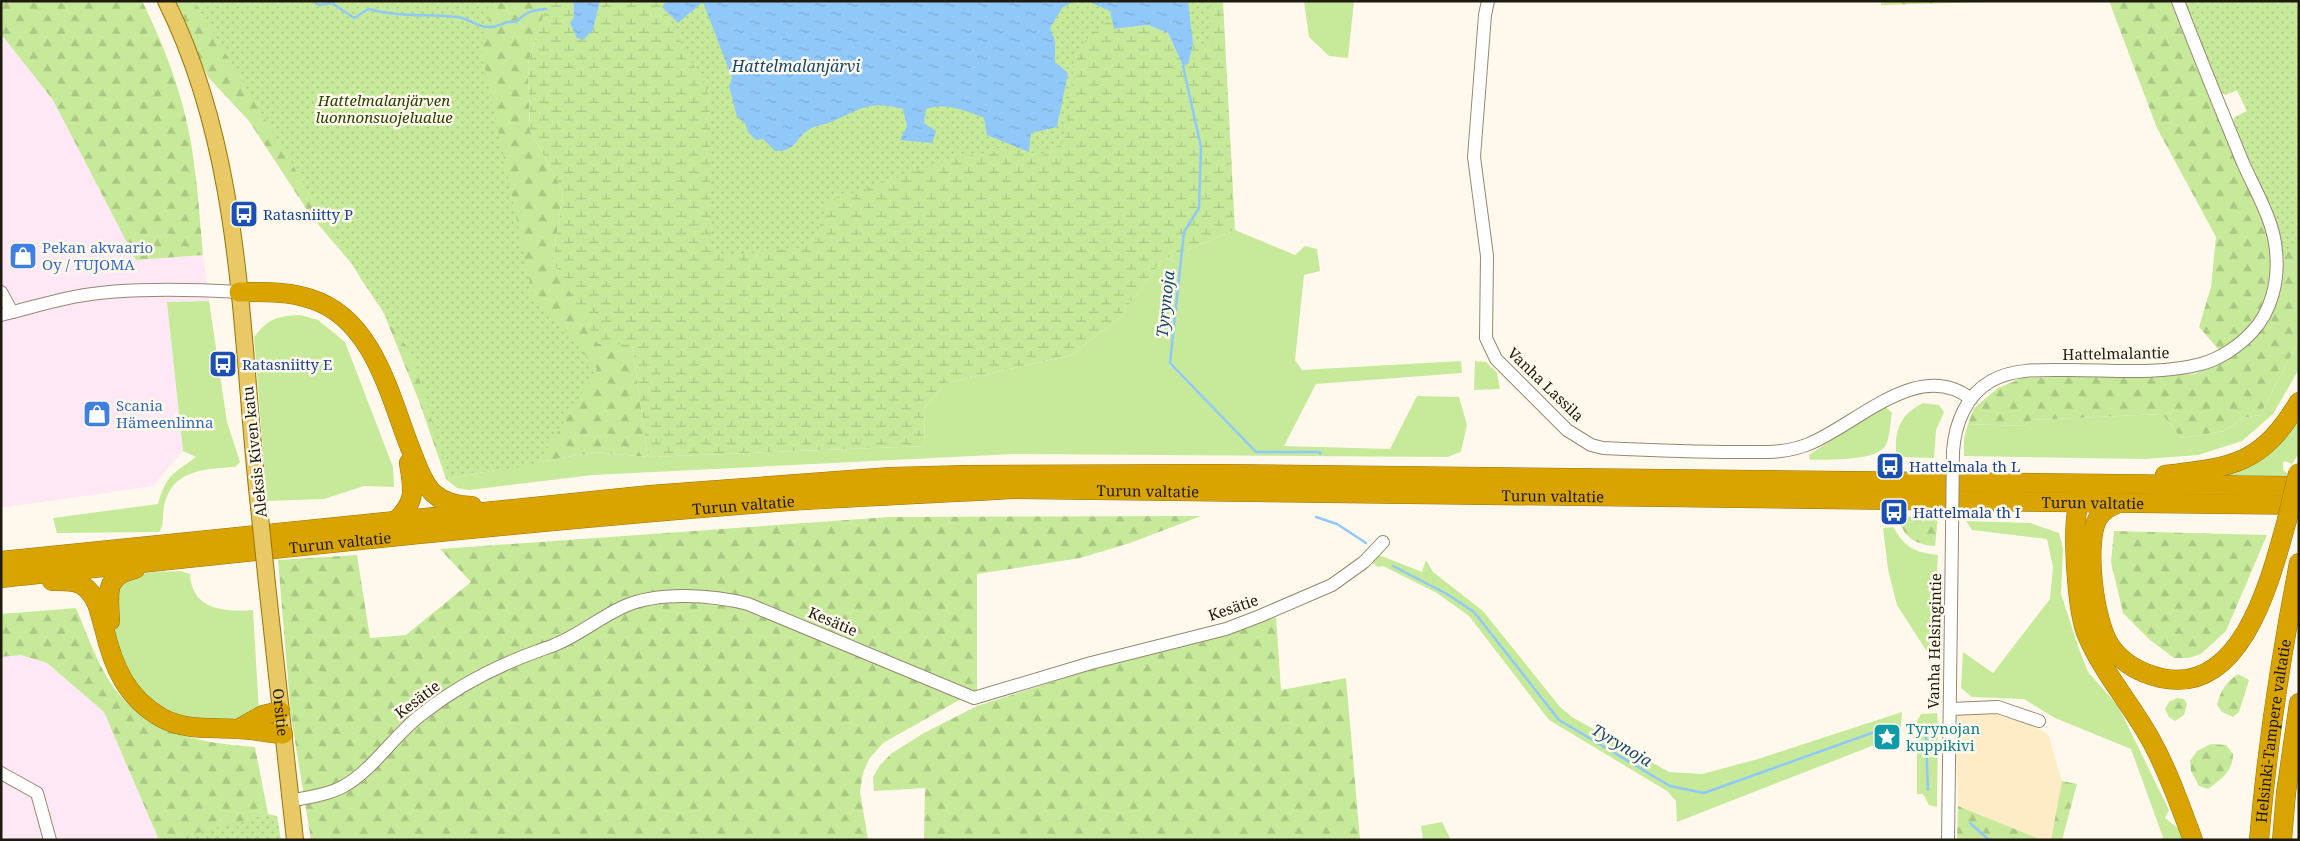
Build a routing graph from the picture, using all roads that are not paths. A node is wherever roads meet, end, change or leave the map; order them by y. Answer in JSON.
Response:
{"nodes":[{"id":1,"x":166,"y":1,"type":"edge"},
{"id":2,"x":1488,"y":1,"type":"edge"},
{"id":3,"x":2178,"y":1,"type":"edge"},
{"id":4,"x":1,"y":292,"type":"edge"},
{"id":5,"x":238,"y":292,"type":"junction"},
{"id":6,"x":7,"y":313,"type":"edge"},
{"id":7,"x":1971,"y":399,"type":"junction"},
{"id":8,"x":2299,"y":402,"type":"edge"},
{"id":9,"x":403,"y":430,"type":"junction"},
{"id":10,"x":2299,"y":472,"type":"edge"},
{"id":11,"x":2101,"y":484,"type":"junction"},
{"id":12,"x":2299,"y":486,"type":"edge"},
{"id":13,"x":2121,"y":494,"type":"junction"},
{"id":14,"x":2029,"y":503,"type":"junction"},
{"id":15,"x":2079,"y":503,"type":"junction"},
{"id":16,"x":2299,"y":505,"type":"edge"},
{"id":17,"x":515,"y":508,"type":"junction"},
{"id":18,"x":396,"y":521,"type":"junction"},
{"id":19,"x":2076,"y":524,"type":"junction"},
{"id":20,"x":1952,"y":533,"type":"joint"},
{"id":21,"x":1382,"y":542,"type":"dead end"},
{"id":22,"x":225,"y":554,"type":"junction"},
{"id":23,"x":1,"y":561,"type":"edge"},
{"id":24,"x":2299,"y":563,"type":"edge"},
{"id":25,"x":1,"y":578,"type":"edge"},
{"id":26,"x":267,"y":584,"type":"joint"},
{"id":27,"x":1,"y":586,"type":"edge"},
{"id":28,"x":110,"y":655,"type":"junction"},
{"id":29,"x":2299,"y":703,"type":"edge"},
{"id":30,"x":1950,"y":708,"type":"junction"},
{"id":31,"x":280,"y":711,"type":"junction"},
{"id":32,"x":2039,"y":720,"type":"dead end"},
{"id":33,"x":238,"y":729,"type":"junction"},
{"id":34,"x":283,"y":734,"type":"junction"},
{"id":35,"x":1,"y":773,"type":"edge"},
{"id":36,"x":290,"y":801,"type":"junction"},
{"id":37,"x":50,"y":840,"type":"edge"},
{"id":38,"x":295,"y":840,"type":"edge"},
{"id":39,"x":1948,"y":840,"type":"edge"},
{"id":40,"x":2193,"y":840,"type":"edge"},
{"id":41,"x":2259,"y":840,"type":"edge"},
{"id":42,"x":2282,"y":840,"type":"edge"}],
"edges":[{"from":1,"to":5,"type":"main road","name":"Aleksis Kiven katu"},
{"from":2,"to":7,"type":"street","name":"Vanha Lassila"},
{"from":3,"to":7,"type":"street","name":"Hattelmalantie"},
{"from":4,"to":6,"type":"street"},
{"from":5,"to":6,"type":"street"},
{"from":5,"to":9,"type":"highway"},
{"from":5,"to":26,"type":"main road","name":"Aleksis Kiven katu","bridge":true},
{"from":7,"to":20,"type":"street","name":"Hattelmalantie","bridge":true},
{"from":8,"to":13,"type":"highway"},
{"from":9,"to":17,"type":"highway"},
{"from":9,"to":18,"type":"highway"},
{"from":10,"to":13,"type":"highway","bridge":true},
{"from":11,"to":13,"type":"highway","name":"Turun valtatie"},
{"from":11,"to":15,"type":"highway"},
{"from":11,"to":17,"type":"highway","name":"Turun valtatie"},
{"from":12,"to":13,"type":"highway","name":"Turun valtatie"},
{"from":13,"to":15,"type":"highway","name":"Turun valtatie"},
{"from":13,"to":16,"type":"highway","name":"Turun valtatie"},
{"from":14,"to":15,"type":"highway","name":"Turun valtatie"},
{"from":14,"to":19,"type":"highway"},
{"from":14,"to":22,"type":"highway","name":"Turun valtatie"},
{"from":15,"to":19,"type":"highway"},
{"from":17,"to":18,"type":"highway","name":"Turun valtatie"},
{"from":18,"to":23,"type":"highway","name":"Turun valtatie"},
{"from":19,"to":40,"type":"highway"},
{"from":20,"to":30,"type":"street","name":"Vanha Helsingintie"},
{"from":21,"to":36,"type":"street","name":"Kesätie"},
{"from":22,"to":25,"type":"highway","name":"Turun valtatie"},
{"from":22,"to":28,"type":"highway"},
{"from":24,"to":41,"type":"highway","name":"Helsinki-Tampere valtatie"},
{"from":26,"to":31,"type":"main road","name":"Orsitie"},
{"from":27,"to":28,"type":"highway"},
{"from":28,"to":33,"type":"highway"},
{"from":29,"to":42,"type":"highway","name":"Helsinki-Tampere valtatie"},
{"from":30,"to":32,"type":"street"},
{"from":30,"to":39,"type":"street","name":"Vanha Helsingintie"},
{"from":31,"to":33,"type":"highway"},
{"from":31,"to":34,"type":"main road","name":"Orsitie"},
{"from":33,"to":34,"type":"highway"},
{"from":34,"to":36,"type":"main road","name":"Orsitie"},
{"from":35,"to":37,"type":"street"},
{"from":36,"to":38,"type":"main road","name":"Orsitie"}]}
